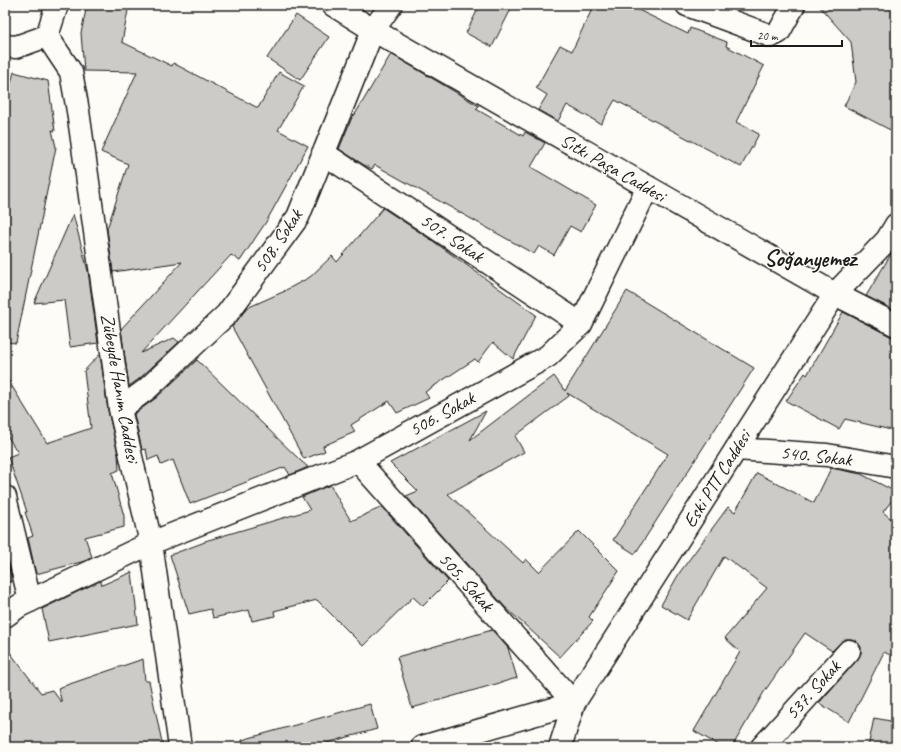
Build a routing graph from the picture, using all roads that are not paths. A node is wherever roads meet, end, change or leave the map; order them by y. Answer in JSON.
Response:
{"nodes":[{"id":1,"x":57,"y":5,"type":"edge"},
{"id":2,"x":333,"y":5,"type":"edge"},
{"id":3,"x":391,"y":5,"type":"edge"},
{"id":4,"x":687,"y":5,"type":"edge"},
{"id":5,"x":794,"y":5,"type":"edge"},
{"id":6,"x":372,"y":30,"type":"junction"},
{"id":7,"x":47,"y":36,"type":"junction"},
{"id":8,"x":5,"y":47,"type":"edge"},
{"id":9,"x":323,"y":153,"type":"junction"},
{"id":10,"x":648,"y":187,"type":"junction"},
{"id":11,"x":896,"y":225,"type":"edge"},
{"id":12,"x":835,"y":294,"type":"junction"},
{"id":13,"x":581,"y":324,"type":"junction"},
{"id":14,"x":896,"y":325,"type":"edge"},
{"id":15,"x":120,"y":409,"type":"junction"},
{"id":16,"x":736,"y":449,"type":"junction"},
{"id":17,"x":358,"y":461,"type":"junction"},
{"id":18,"x":896,"y":467,"type":"edge"},
{"id":19,"x":5,"y":497,"type":"edge"},
{"id":20,"x":151,"y":542,"type":"junction"},
{"id":21,"x":30,"y":601,"type":"junction"},
{"id":22,"x":5,"y":616,"type":"edge"},
{"id":23,"x":849,"y":651,"type":"dead end"},
{"id":24,"x":574,"y":703,"type":"junction"},
{"id":25,"x":180,"y":747,"type":"edge"},
{"id":26,"x":422,"y":747,"type":"edge"},
{"id":27,"x":560,"y":747,"type":"edge"},
{"id":28,"x":762,"y":747,"type":"edge"}],
"edges":[{"from":1,"to":7,"type":"street"},
{"from":2,"to":6,"type":"street","name":"Sıtkı Paşa Caddesi"},
{"from":3,"to":6,"type":"street","name":"508. Sokak"},
{"from":4,"to":5,"type":"street"},
{"from":6,"to":9,"type":"street","name":"508. Sokak"},
{"from":6,"to":10,"type":"street","name":"Sıtkı Paşa Caddesi"},
{"from":7,"to":8,"type":"street"},
{"from":7,"to":15,"type":"street","name":"Zübeyde Hanım Caddesi"},
{"from":9,"to":13,"type":"street","name":"507. Sokak"},
{"from":9,"to":15,"type":"street","name":"508. Sokak"},
{"from":10,"to":12,"type":"street","name":"Sıtkı Paşa Caddesi"},
{"from":10,"to":13,"type":"street","name":"506. Sokak"},
{"from":11,"to":12,"type":"street","name":"Eski PTT Caddesi"},
{"from":12,"to":14,"type":"street","name":"Sıtkı Paşa Caddesi"},
{"from":12,"to":16,"type":"street","name":"Eski PTT Caddesi"},
{"from":13,"to":17,"type":"street","name":"506. Sokak"},
{"from":15,"to":20,"type":"street","name":"Zübeyde Hanım Caddesi"},
{"from":16,"to":18,"type":"street","name":"540. Sokak"},
{"from":16,"to":24,"type":"street","name":"Eski PTT Caddesi"},
{"from":17,"to":20,"type":"street","name":"506. Sokak"},
{"from":17,"to":24,"type":"street","name":"505. Sokak"},
{"from":19,"to":21,"type":"street"},
{"from":20,"to":21,"type":"street","name":"506. Sokak"},
{"from":20,"to":25,"type":"street","name":"Zübeyde Hanım Caddesi"},
{"from":21,"to":22,"type":"street","name":"506. Sokak"},
{"from":23,"to":28,"type":"street","name":"537. Sokak"},
{"from":24,"to":26,"type":"street"},
{"from":24,"to":27,"type":"street","name":"Eski PTT Caddesi"}]}
